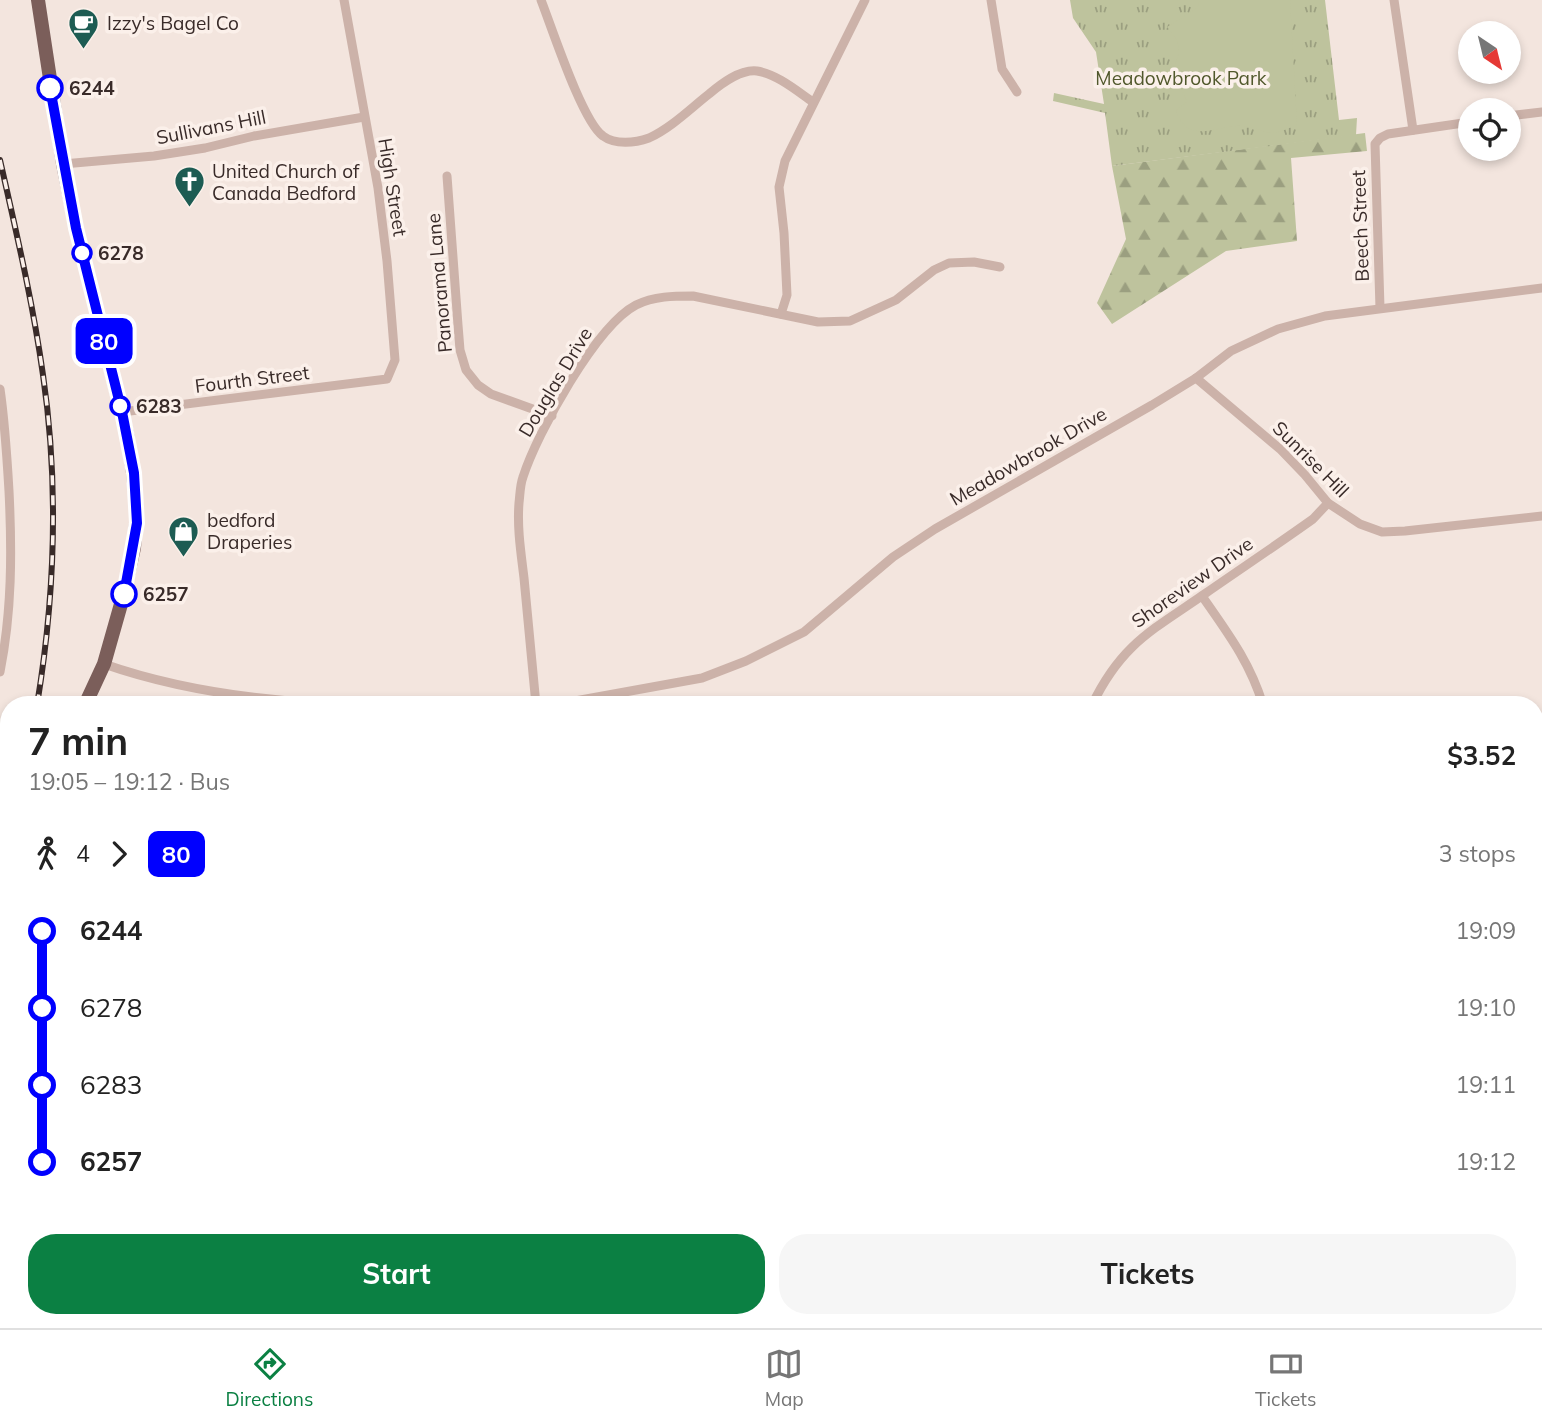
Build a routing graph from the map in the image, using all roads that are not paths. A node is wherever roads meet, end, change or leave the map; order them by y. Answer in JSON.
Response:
{"nodes":[{"id":1,"x":38,"y":0,"type":"edge"},
{"id":2,"x":344,"y":0,"type":"edge"},
{"id":3,"x":541,"y":0,"type":"edge"},
{"id":4,"x":865,"y":0,"type":"edge"},
{"id":5,"x":991,"y":0,"type":"edge"},
{"id":6,"x":1394,"y":0,"type":"edge"},
{"id":7,"x":1017,"y":92,"type":"dead end"},
{"id":8,"x":813,"y":102,"type":"junction"},
{"id":9,"x":1542,"y":111,"type":"edge"},
{"id":10,"x":1521,"y":114,"type":"edge"},
{"id":11,"x":364,"y":117,"type":"junction"},
{"id":12,"x":1458,"y":124,"type":"edge"},
{"id":13,"x":1413,"y":130,"type":"junction"},
{"id":14,"x":63,"y":164,"type":"junction"},
{"id":15,"x":447,"y":176,"type":"dead end"},
{"id":16,"x":1000,"y":267,"type":"dead end"},
{"id":17,"x":1542,"y":288,"type":"edge"},
{"id":18,"x":1380,"y":308,"type":"junction"},
{"id":19,"x":781,"y":314,"type":"junction"},
{"id":20,"x":1196,"y":377,"type":"junction"},
{"id":21,"x":387,"y":379,"type":"joint"},
{"id":22,"x":0,"y":389,"type":"edge"},
{"id":23,"x":122,"y":412,"type":"junction"},
{"id":24,"x":552,"y":416,"type":"junction"},
{"id":25,"x":1328,"y":503,"type":"junction"},
{"id":26,"x":1542,"y":516,"type":"edge"},
{"id":27,"x":1202,"y":596,"type":"junction"},
{"id":28,"x":104,"y":664,"type":"junction"},
{"id":29,"x":0,"y":672,"type":"edge"},
{"id":30,"x":89,"y":696,"type":"edge"},
{"id":31,"x":252,"y":696,"type":"edge"},
{"id":32,"x":535,"y":696,"type":"edge"},
{"id":33,"x":603,"y":696,"type":"edge"},
{"id":34,"x":1098,"y":696,"type":"edge"},
{"id":35,"x":1260,"y":696,"type":"edge"}],
"edges":[{"from":1,"to":14,"type":"main road"},
{"from":2,"to":11,"type":"street","name":"High Street"},
{"from":3,"to":8,"type":"street"},
{"from":4,"to":8,"type":"street"},
{"from":5,"to":7,"type":"street"},
{"from":6,"to":13,"type":"street"},
{"from":8,"to":19,"type":"street"},
{"from":9,"to":10,"type":"street"},
{"from":11,"to":14,"type":"street","name":"Sullivans Hill"},
{"from":11,"to":21,"type":"street","name":"High Street"},
{"from":12,"to":13,"type":"street"},
{"from":13,"to":18,"type":"street","name":"Beech Street"},
{"from":14,"to":23,"type":"main road"},
{"from":15,"to":24,"type":"street","name":"Panorama Lane"},
{"from":16,"to":19,"type":"street","name":"Douglas Drive"},
{"from":17,"to":18,"type":"street","name":"Meadowbrook Drive"},
{"from":18,"to":20,"type":"street","name":"Meadowbrook Drive"},
{"from":19,"to":24,"type":"street","name":"Douglas Drive"},
{"from":20,"to":25,"type":"street","name":"Sunrise Hill"},
{"from":20,"to":33,"type":"street","name":"Meadowbrook Drive"},
{"from":21,"to":23,"type":"street","name":"Fourth Street"},
{"from":22,"to":29,"type":"street"},
{"from":23,"to":28,"type":"main road"},
{"from":24,"to":32,"type":"street","name":"Douglas Drive"},
{"from":25,"to":26,"type":"street","name":"Sunrise Hill"},
{"from":25,"to":27,"type":"street","name":"Shoreview Drive"},
{"from":27,"to":34,"type":"street","name":"Shoreview Drive"},
{"from":27,"to":35,"type":"street"},
{"from":28,"to":30,"type":"main road"},
{"from":28,"to":31,"type":"street"}]}
